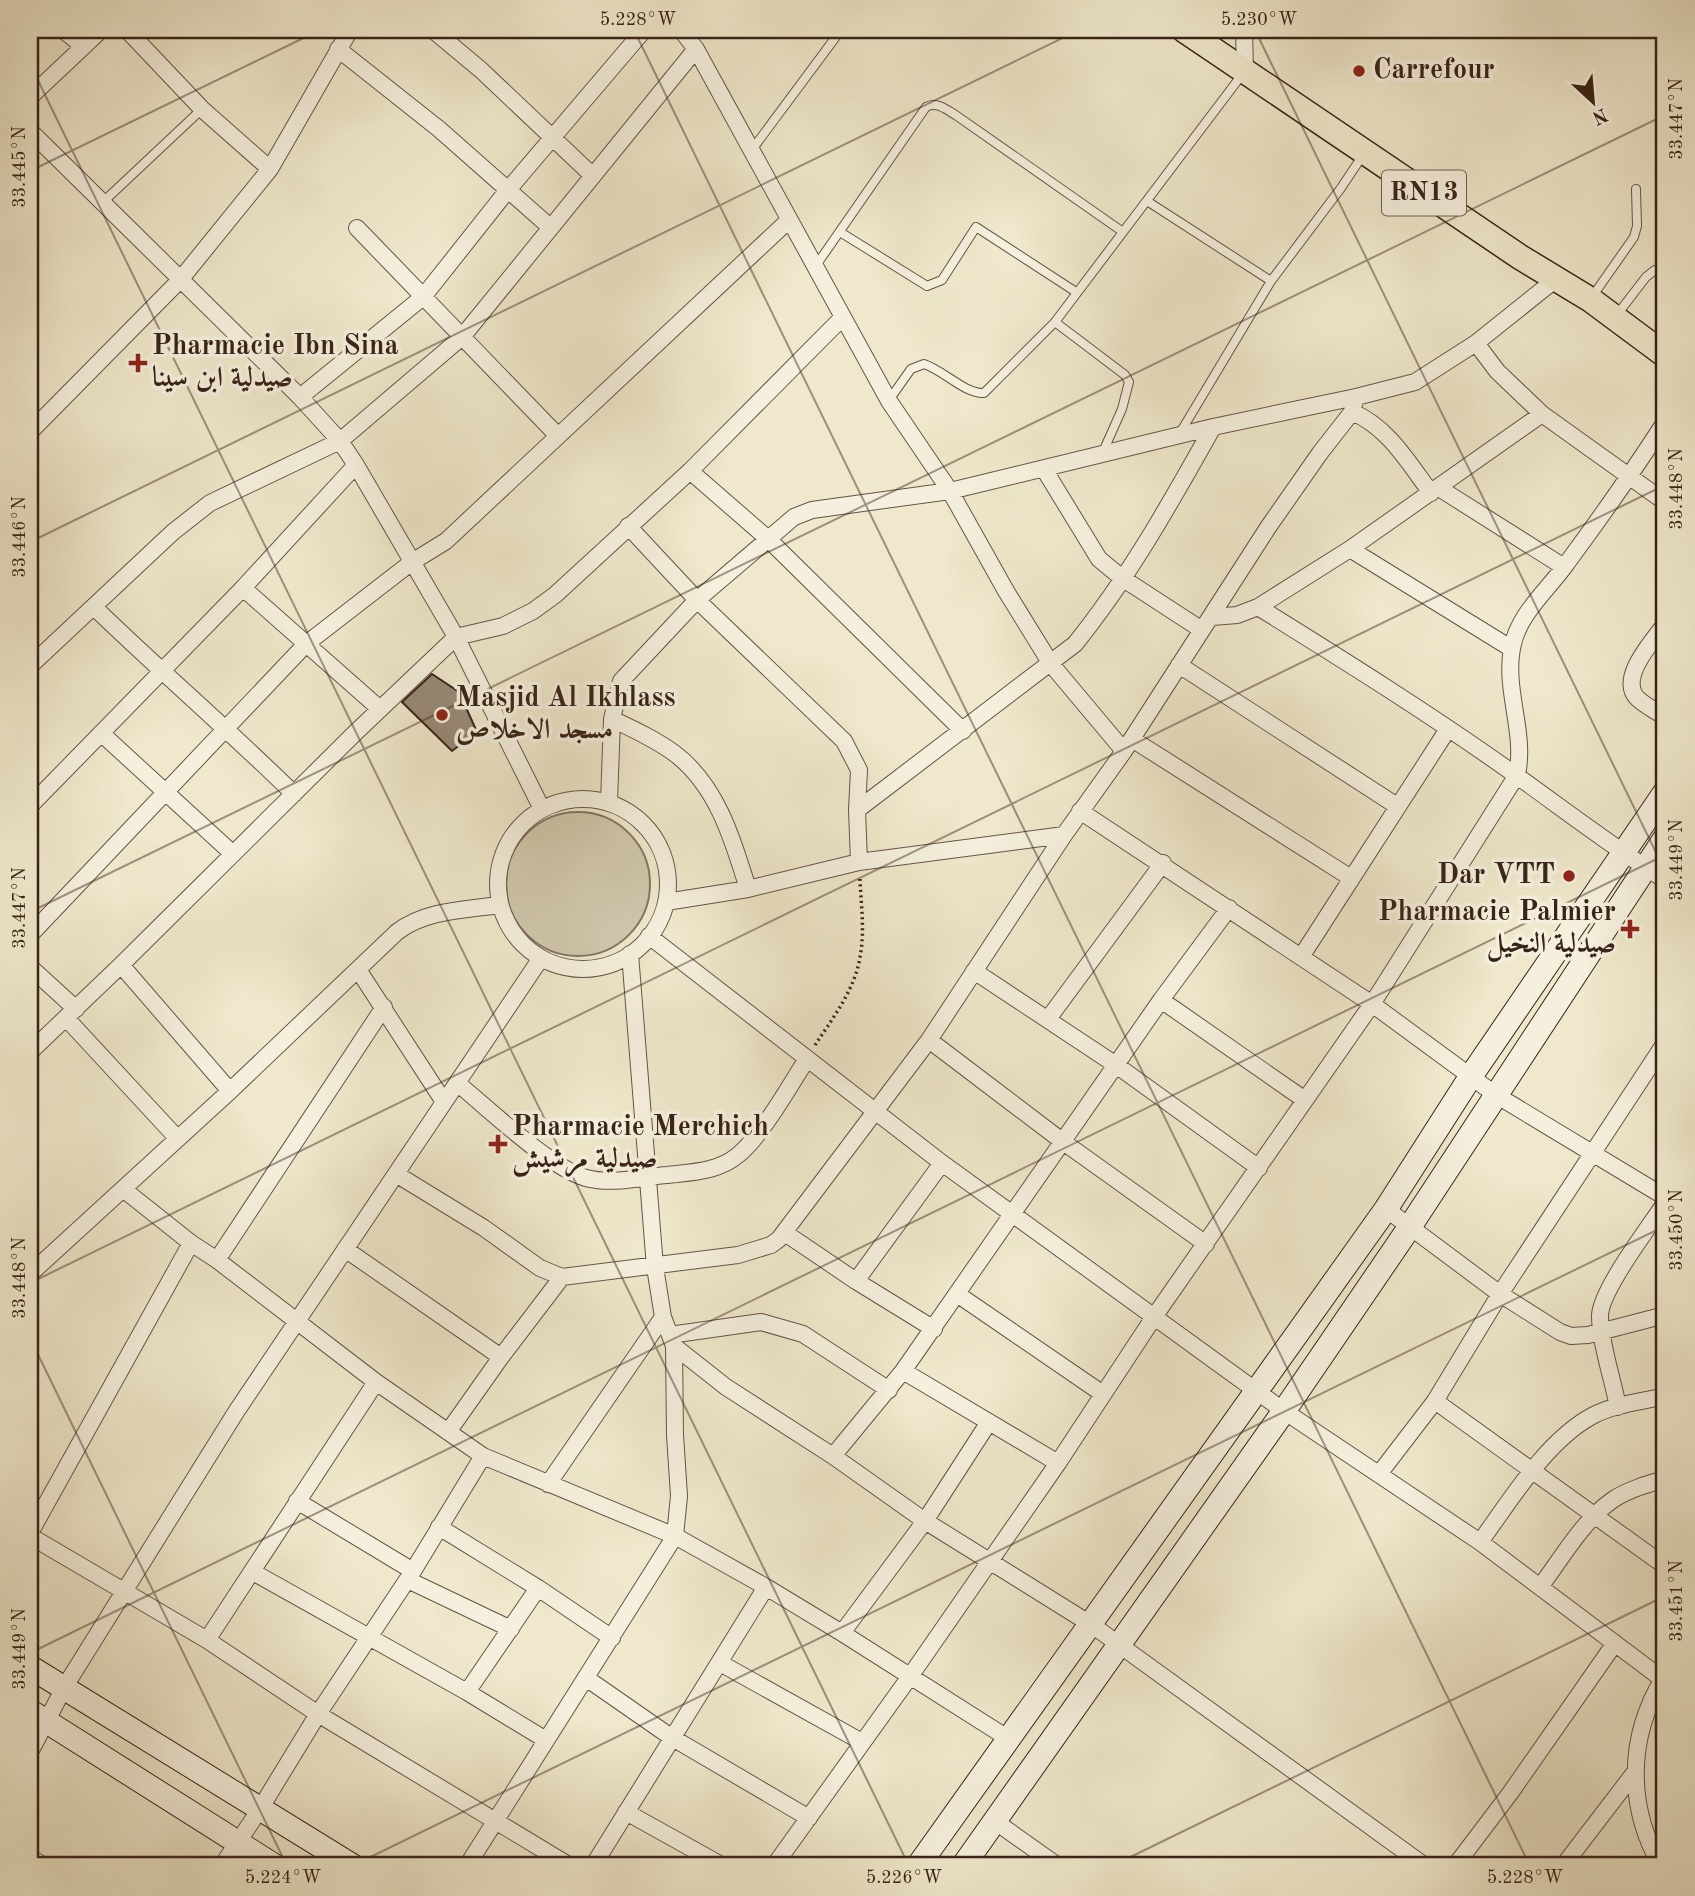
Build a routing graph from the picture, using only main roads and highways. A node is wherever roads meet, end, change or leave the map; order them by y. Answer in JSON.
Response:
{"nodes":[{"id":1,"x":1184,"y":30,"type":"edge"},
{"id":2,"x":1665,"y":355,"type":"edge"}],
"edges":[{"from":1,"to":2,"type":"main road","number":"RN13"}]}
